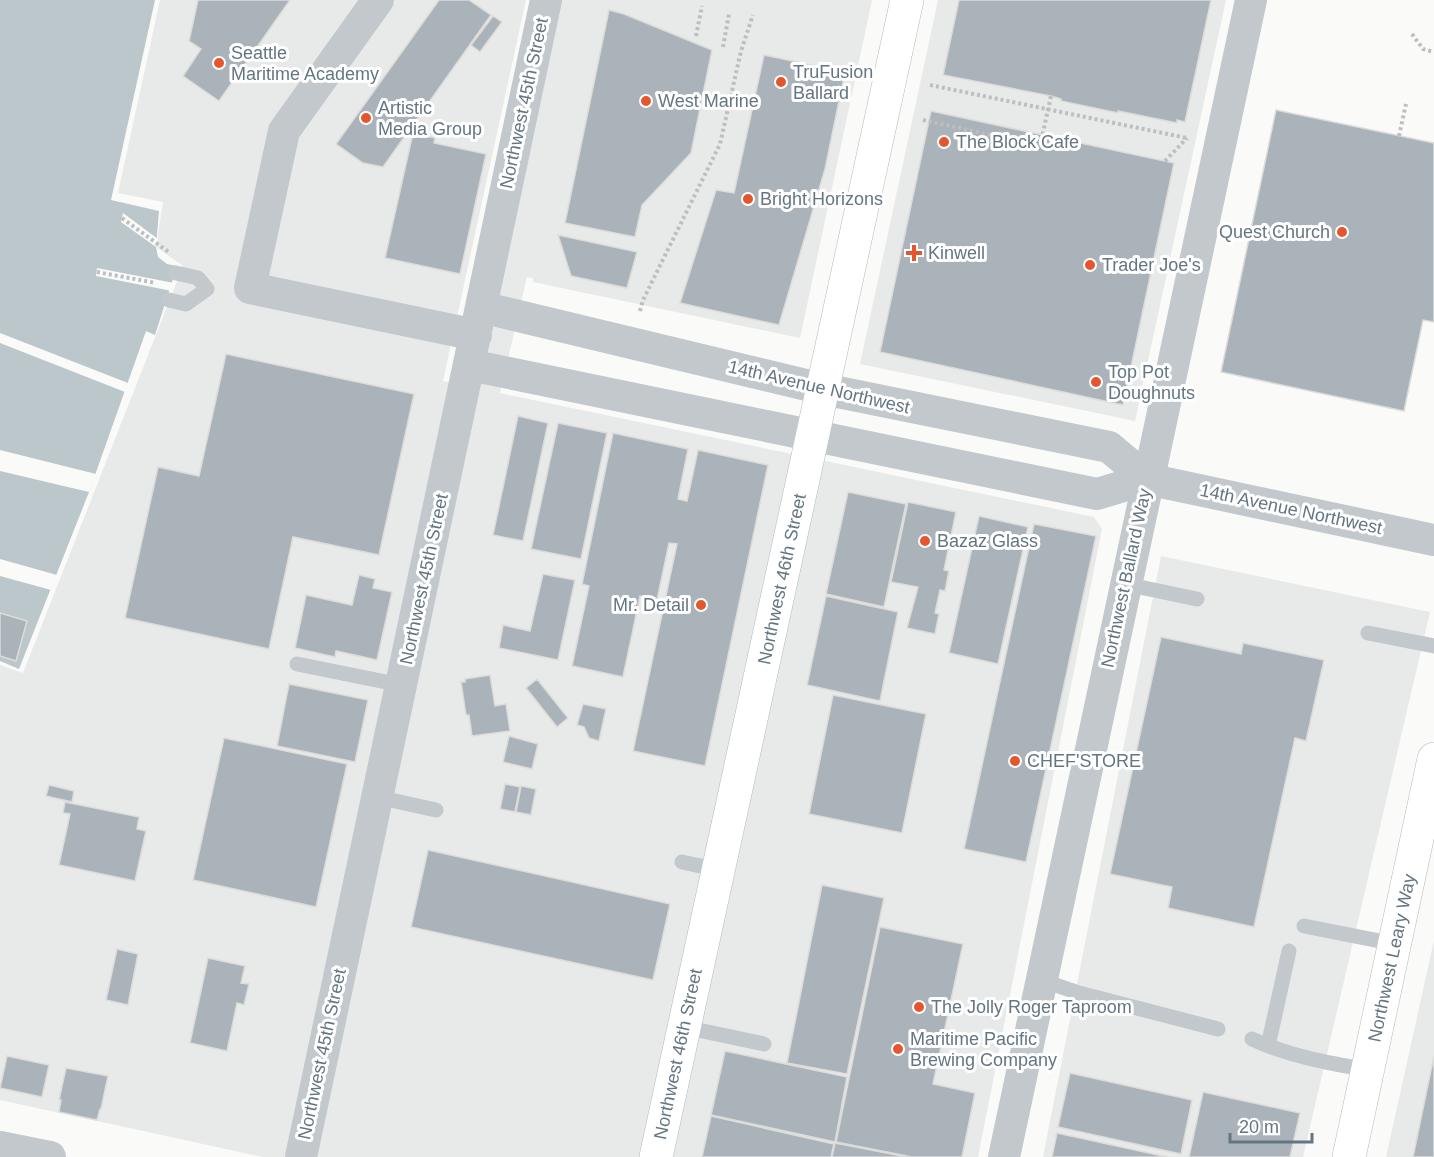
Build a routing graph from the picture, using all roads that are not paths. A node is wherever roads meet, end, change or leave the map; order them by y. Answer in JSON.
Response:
{"nodes":[{"id":1,"x":378,"y":0,"type":"edge"},
{"id":2,"x":546,"y":0,"type":"edge"},
{"id":3,"x":906,"y":0,"type":"edge"},
{"id":4,"x":1251,"y":0,"type":"edge"},
{"id":5,"x":176,"y":266,"type":"road end"},
{"id":6,"x":169,"y":300,"type":"dead end"},
{"id":7,"x":476,"y":336,"type":"junction"},
{"id":8,"x":823,"y":389,"type":"junction"},
{"id":9,"x":813,"y":436,"type":"junction"},
{"id":10,"x":1147,"y":479,"type":"junction"},
{"id":11,"x":1434,"y":540,"type":"edge"},
{"id":12,"x":1125,"y":584,"type":"junction"},
{"id":13,"x":1197,"y":599,"type":"dead end"},
{"id":14,"x":1368,"y":633,"type":"dead end"},
{"id":15,"x":1434,"y":646,"type":"edge"},
{"id":16,"x":297,"y":664,"type":"dead end"},
{"id":17,"x":401,"y":685,"type":"junction"},
{"id":18,"x":1434,"y":759,"type":"edge"},
{"id":19,"x":1430,"y":796,"type":"edge"},
{"id":20,"x":377,"y":797,"type":"junction"},
{"id":21,"x":436,"y":810,"type":"dead end"},
{"id":22,"x":682,"y":862,"type":"dead end"},
{"id":23,"x":718,"y":870,"type":"junction"},
{"id":24,"x":1304,"y":926,"type":"dead end"},
{"id":25,"x":1395,"y":944,"type":"junction"},
{"id":26,"x":1289,"y":951,"type":"dead end"},
{"id":27,"x":1041,"y":980,"type":"junction"},
{"id":28,"x":684,"y":1027,"type":"junction"},
{"id":29,"x":1218,"y":1029,"type":"dead end"},
{"id":30,"x":1252,"y":1038,"type":"dead end"},
{"id":31,"x":764,"y":1044,"type":"dead end"},
{"id":32,"x":1268,"y":1046,"type":"junction"},
{"id":33,"x":1368,"y":1070,"type":"junction"},
{"id":34,"x":0,"y":1147,"type":"edge"},
{"id":35,"x":50,"y":1157,"type":"edge"},
{"id":36,"x":301,"y":1157,"type":"edge"},
{"id":37,"x":656,"y":1157,"type":"edge"},
{"id":38,"x":1004,"y":1157,"type":"edge"},
{"id":39,"x":1349,"y":1157,"type":"edge"}],
"edges":[{"from":1,"to":7,"type":"street","name":"14th Avenue Northwest"},
{"from":2,"to":7,"type":"street","name":"Northwest 45th Street"},
{"from":3,"to":8,"type":"street","name":"Northwest 46th Street"},
{"from":4,"to":10,"type":"street","name":"Northwest Ballard Way"},
{"from":5,"to":6,"type":"lane"},
{"from":7,"to":8,"type":"street","name":"14th Avenue Northwest"},
{"from":7,"to":9,"type":"street","name":"14th Avenue Northwest"},
{"from":7,"to":17,"type":"street","name":"Northwest 45th Street"},
{"from":8,"to":9,"type":"street","name":"Northwest 46th Street"},
{"from":8,"to":10,"type":"street","name":"14th Avenue Northwest"},
{"from":9,"to":10,"type":"street","name":"14th Avenue Northwest"},
{"from":9,"to":23,"type":"street","name":"Northwest 46th Street"},
{"from":10,"to":11,"type":"street","name":"14th Avenue Northwest"},
{"from":10,"to":12,"type":"street","name":"Northwest Ballard Way"},
{"from":12,"to":13,"type":"lane"},
{"from":12,"to":27,"type":"street","name":"Northwest Ballard Way"},
{"from":14,"to":15,"type":"lane"},
{"from":16,"to":17,"type":"lane"},
{"from":17,"to":20,"type":"street","name":"Northwest 45th Street"},
{"from":18,"to":19,"type":"street","name":"Northwest Leary Way"},
{"from":19,"to":25,"type":"street","name":"Northwest Leary Way"},
{"from":20,"to":21,"type":"lane"},
{"from":20,"to":36,"type":"street","name":"Northwest 45th Street"},
{"from":22,"to":23,"type":"lane"},
{"from":23,"to":28,"type":"street","name":"Northwest 46th Street"},
{"from":24,"to":25,"type":"lane"},
{"from":25,"to":33,"type":"street","name":"Northwest Leary Way"},
{"from":26,"to":32,"type":"lane"},
{"from":27,"to":29,"type":"lane"},
{"from":27,"to":38,"type":"street","name":"Northwest Ballard Way"},
{"from":28,"to":31,"type":"lane"},
{"from":28,"to":37,"type":"street","name":"Northwest 46th Street"},
{"from":30,"to":32,"type":"lane"},
{"from":32,"to":33,"type":"lane"},
{"from":33,"to":39,"type":"street","name":"Northwest Leary Way"},
{"from":34,"to":35,"type":"street"}]}
